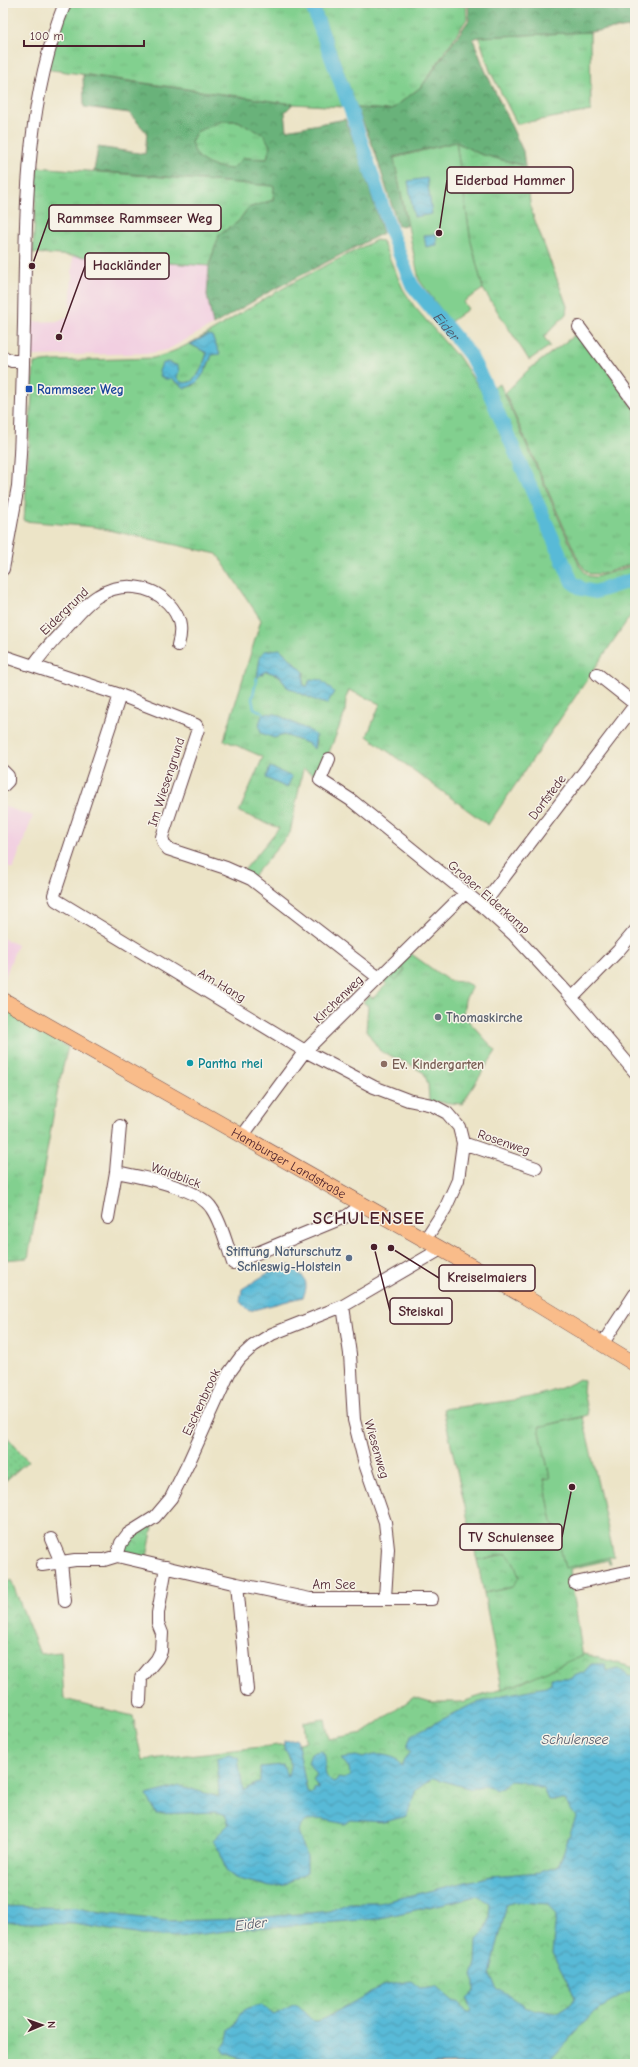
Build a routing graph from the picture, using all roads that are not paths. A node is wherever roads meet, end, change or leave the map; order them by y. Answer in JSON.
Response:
{"nodes":[{"id":1,"x":65,"y":3,"type":"edge"},
{"id":2,"x":579,"y":327,"type":"dead end"},
{"id":3,"x":3,"y":357,"type":"edge"},
{"id":4,"x":23,"y":361,"type":"junction"},
{"id":5,"x":635,"y":403,"type":"edge"},
{"id":6,"x":3,"y":569,"type":"edge"},
{"id":7,"x":178,"y":645,"type":"dead end"},
{"id":8,"x":3,"y":656,"type":"edge"},
{"id":9,"x":33,"y":666,"type":"junction"},
{"id":10,"x":597,"y":674,"type":"dead end"},
{"id":11,"x":120,"y":695,"type":"junction"},
{"id":12,"x":635,"y":705,"type":"edge"},
{"id":13,"x":329,"y":759,"type":"dead end"},
{"id":14,"x":3,"y":771,"type":"edge"},
{"id":15,"x":3,"y":786,"type":"edge"},
{"id":16,"x":465,"y":893,"type":"junction"},
{"id":17,"x":482,"y":906,"type":"junction"},
{"id":18,"x":635,"y":931,"type":"edge"},
{"id":19,"x":379,"y":978,"type":"junction"},
{"id":20,"x":572,"y":998,"type":"junction"},
{"id":21,"x":3,"y":1000,"type":"edge"},
{"id":22,"x":305,"y":1051,"type":"junction"},
{"id":23,"x":635,"y":1072,"type":"edge"},
{"id":24,"x":120,"y":1126,"type":"dead end"},
{"id":25,"x":243,"y":1135,"type":"junction"},
{"id":26,"x":463,"y":1143,"type":"junction"},
{"id":27,"x":536,"y":1168,"type":"dead end"},
{"id":28,"x":116,"y":1172,"type":"junction"},
{"id":29,"x":360,"y":1203,"type":"junction"},
{"id":30,"x":108,"y":1218,"type":"dead end"},
{"id":31,"x":425,"y":1240,"type":"junction"},
{"id":32,"x":441,"y":1249,"type":"junction"},
{"id":33,"x":635,"y":1294,"type":"edge"},
{"id":34,"x":343,"y":1306,"type":"junction"},
{"id":35,"x":603,"y":1343,"type":"junction"},
{"id":36,"x":635,"y":1364,"type":"edge"},
{"id":37,"x":52,"y":1539,"type":"dead end"},
{"id":38,"x":117,"y":1556,"type":"junction"},
{"id":39,"x":60,"y":1562,"type":"junction"},
{"id":40,"x":42,"y":1565,"type":"dead end"},
{"id":41,"x":166,"y":1567,"type":"junction"},
{"id":42,"x":635,"y":1570,"type":"edge"},
{"id":43,"x":237,"y":1584,"type":"junction"},
{"id":44,"x":575,"y":1584,"type":"dead end"},
{"id":45,"x":385,"y":1598,"type":"junction"},
{"id":46,"x":432,"y":1599,"type":"dead end"},
{"id":47,"x":65,"y":1601,"type":"dead end"},
{"id":48,"x":248,"y":1690,"type":"dead end"},
{"id":49,"x":140,"y":1701,"type":"dead end"}],
"edges":[{"from":1,"to":4,"type":"street"},
{"from":2,"to":5,"type":"street"},
{"from":3,"to":4,"type":"street"},
{"from":4,"to":6,"type":"street"},
{"from":7,"to":9,"type":"street","name":"Eidergrund"},
{"from":8,"to":9,"type":"street","name":"Im Wiesengrund"},
{"from":9,"to":11,"type":"street","name":"Im Wiesengrund"},
{"from":10,"to":12,"type":"street","name":"Dorfstede"},
{"from":11,"to":19,"type":"street","name":"Im Wiesengrund"},
{"from":11,"to":22,"type":"street","name":"Am Hang"},
{"from":12,"to":17,"type":"street","name":"Dorfstede"},
{"from":13,"to":16,"type":"street","name":"Großer Eiderkamp"},
{"from":14,"to":15,"type":"street"},
{"from":16,"to":17,"type":"street","name":"Großer Eiderkamp"},
{"from":16,"to":19,"type":"street","name":"Kirchenweg"},
{"from":17,"to":20,"type":"street","name":"Großer Eiderkamp"},
{"from":18,"to":20,"type":"street"},
{"from":19,"to":22,"type":"street","name":"Kirchenweg"},
{"from":20,"to":23,"type":"street","name":"Großer Eiderkamp"},
{"from":21,"to":25,"type":"main road","name":"Hamburger Landstraße"},
{"from":22,"to":25,"type":"street","name":"Kirchenweg"},
{"from":22,"to":26,"type":"street","name":"Am Hang"},
{"from":24,"to":28,"type":"street"},
{"from":25,"to":29,"type":"main road","name":"Hamburger Landstraße"},
{"from":26,"to":27,"type":"street","name":"Rosenweg"},
{"from":26,"to":31,"type":"street","name":"Am Hang"},
{"from":28,"to":29,"type":"street","name":"Waldblick"},
{"from":28,"to":30,"type":"street"},
{"from":29,"to":31,"type":"main road","name":"Hamburger Landstraße"},
{"from":31,"to":32,"type":"main road","name":"Hamburger Landstraße"},
{"from":32,"to":34,"type":"street","name":"Eschenbrook"},
{"from":32,"to":35,"type":"main road","name":"Hamburger Landstraße"},
{"from":33,"to":35,"type":"street"},
{"from":34,"to":38,"type":"street","name":"Eschenbrook"},
{"from":34,"to":45,"type":"street","name":"Wiesenweg"},
{"from":35,"to":36,"type":"main road","name":"Hamburger Landstraße"},
{"from":37,"to":39,"type":"street"},
{"from":38,"to":39,"type":"street"},
{"from":38,"to":41,"type":"street","name":"Am See"},
{"from":39,"to":40,"type":"street"},
{"from":39,"to":47,"type":"street"},
{"from":41,"to":43,"type":"street","name":"Am See"},
{"from":41,"to":49,"type":"street"},
{"from":42,"to":44,"type":"street"},
{"from":43,"to":45,"type":"street","name":"Am See"},
{"from":43,"to":48,"type":"street"},
{"from":45,"to":46,"type":"street","name":"Am See"}]}
